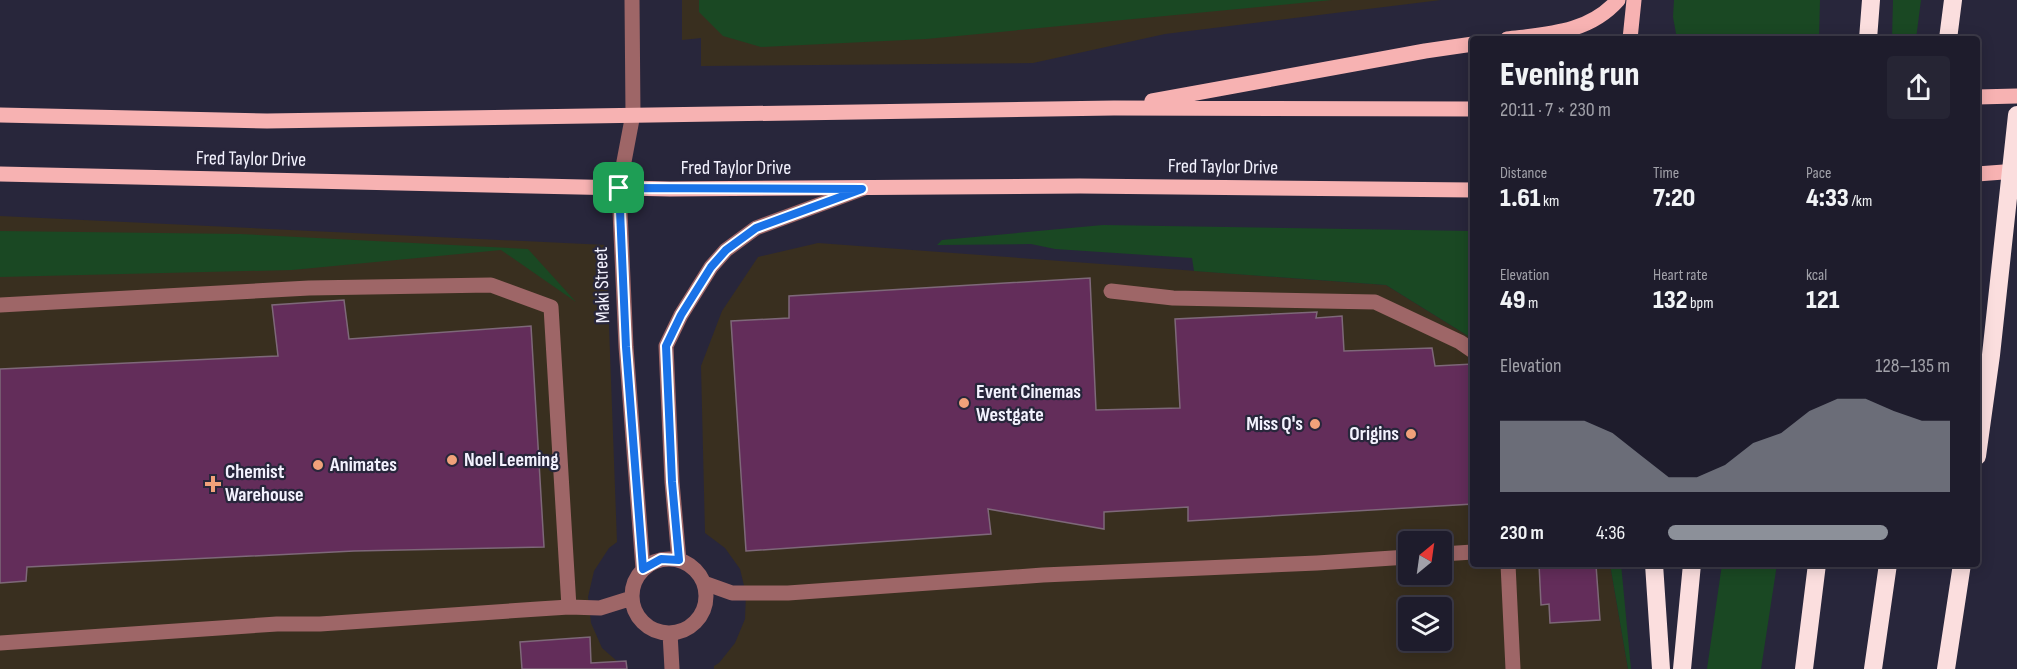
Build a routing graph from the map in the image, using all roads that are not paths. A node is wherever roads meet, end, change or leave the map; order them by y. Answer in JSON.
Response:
{"nodes":[{"id":1,"x":632,"y":0,"type":"edge"},
{"id":2,"x":1618,"y":0,"type":"edge"},
{"id":3,"x":1634,"y":0,"type":"edge"},
{"id":4,"x":1871,"y":0,"type":"edge"},
{"id":5,"x":1953,"y":0,"type":"edge"},
{"id":6,"x":1526,"y":36,"type":"edge"},
{"id":7,"x":1630,"y":36,"type":"edge"},
{"id":8,"x":1868,"y":36,"type":"edge"},
{"id":9,"x":1948,"y":36,"type":"edge"},
{"id":10,"x":1470,"y":44,"type":"edge"},
{"id":11,"x":2017,"y":96,"type":"edge"},
{"id":12,"x":1980,"y":97,"type":"edge"},
{"id":13,"x":1114,"y":108,"type":"junction"},
{"id":14,"x":1470,"y":109,"type":"edge"},
{"id":15,"x":633,"y":114,"type":"junction"},
{"id":16,"x":0,"y":115,"type":"edge"},
{"id":17,"x":2017,"y":115,"type":"edge"},
{"id":18,"x":2017,"y":171,"type":"edge"},
{"id":19,"x":0,"y":174,"type":"edge"},
{"id":20,"x":1980,"y":174,"type":"edge"},
{"id":21,"x":619,"y":188,"type":"junction"},
{"id":22,"x":862,"y":189,"type":"junction"},
{"id":23,"x":1470,"y":190,"type":"edge"},
{"id":24,"x":2017,"y":237,"type":"edge"},
{"id":25,"x":1111,"y":291,"type":"dead end"},
{"id":26,"x":0,"y":305,"type":"edge"},
{"id":27,"x":1470,"y":349,"type":"edge"},
{"id":28,"x":1991,"y":355,"type":"junction"},
{"id":29,"x":1980,"y":434,"type":"edge"},
{"id":30,"x":1470,"y":552,"type":"edge"},
{"id":31,"x":1452,"y":553,"type":"edge"},
{"id":32,"x":1398,"y":558,"type":"edge"},
{"id":33,"x":679,"y":560,"type":"junction"},
{"id":34,"x":1508,"y":567,"type":"edge"},
{"id":35,"x":1654,"y":567,"type":"edge"},
{"id":36,"x":1692,"y":567,"type":"edge"},
{"id":37,"x":1817,"y":567,"type":"edge"},
{"id":38,"x":1888,"y":567,"type":"edge"},
{"id":39,"x":1962,"y":567,"type":"edge"},
{"id":40,"x":643,"y":569,"type":"junction"},
{"id":41,"x":704,"y":583,"type":"junction"},
{"id":42,"x":632,"y":598,"type":"junction"},
{"id":43,"x":569,"y":607,"type":"junction"},
{"id":44,"x":670,"y":633,"type":"junction"},
{"id":45,"x":0,"y":643,"type":"edge"},
{"id":46,"x":672,"y":669,"type":"edge"},
{"id":47,"x":1513,"y":669,"type":"edge"},
{"id":48,"x":1661,"y":669,"type":"edge"},
{"id":49,"x":1682,"y":669,"type":"edge"},
{"id":50,"x":1804,"y":669,"type":"edge"},
{"id":51,"x":1873,"y":669,"type":"edge"},
{"id":52,"x":1946,"y":669,"type":"edge"}],
"edges":[{"from":1,"to":15,"type":"street","name":"Maki Street"},
{"from":2,"to":6,"type":"main road"},
{"from":3,"to":7,"type":"main road"},
{"from":4,"to":8,"type":"highway"},
{"from":5,"to":9,"type":"highway"},
{"from":10,"to":13,"type":"main road"},
{"from":11,"to":12,"type":"main road"},
{"from":13,"to":14,"type":"main road","name":"Fred Taylor Drive"},
{"from":13,"to":15,"type":"main road","name":"Fred Taylor Drive"},
{"from":15,"to":16,"type":"main road","name":"Fred Taylor Drive"},
{"from":15,"to":21,"type":"street","name":"Maki Street"},
{"from":17,"to":28,"type":"highway"},
{"from":18,"to":20,"type":"main road"},
{"from":19,"to":21,"type":"main road","name":"Fred Taylor Drive"},
{"from":21,"to":22,"type":"main road","name":"Fred Taylor Drive"},
{"from":21,"to":40,"type":"street","name":"Maki Street"},
{"from":22,"to":23,"type":"main road","name":"Fred Taylor Drive"},
{"from":22,"to":33,"type":"street"},
{"from":24,"to":28,"type":"highway"},
{"from":25,"to":27,"type":"street"},
{"from":26,"to":43,"type":"street"},
{"from":28,"to":29,"type":"highway"},
{"from":30,"to":31,"type":"street"},
{"from":32,"to":41,"type":"street"},
{"from":33,"to":40,"type":"street"},
{"from":33,"to":41,"type":"street"},
{"from":34,"to":47,"type":"street"},
{"from":35,"to":48,"type":"highway"},
{"from":36,"to":49,"type":"highway"},
{"from":37,"to":50,"type":"highway"},
{"from":38,"to":51,"type":"highway"},
{"from":39,"to":52,"type":"highway"},
{"from":40,"to":42,"type":"street"},
{"from":41,"to":44,"type":"street"},
{"from":42,"to":43,"type":"street"},
{"from":42,"to":44,"type":"street"},
{"from":43,"to":45,"type":"street"},
{"from":44,"to":46,"type":"street"}]}
